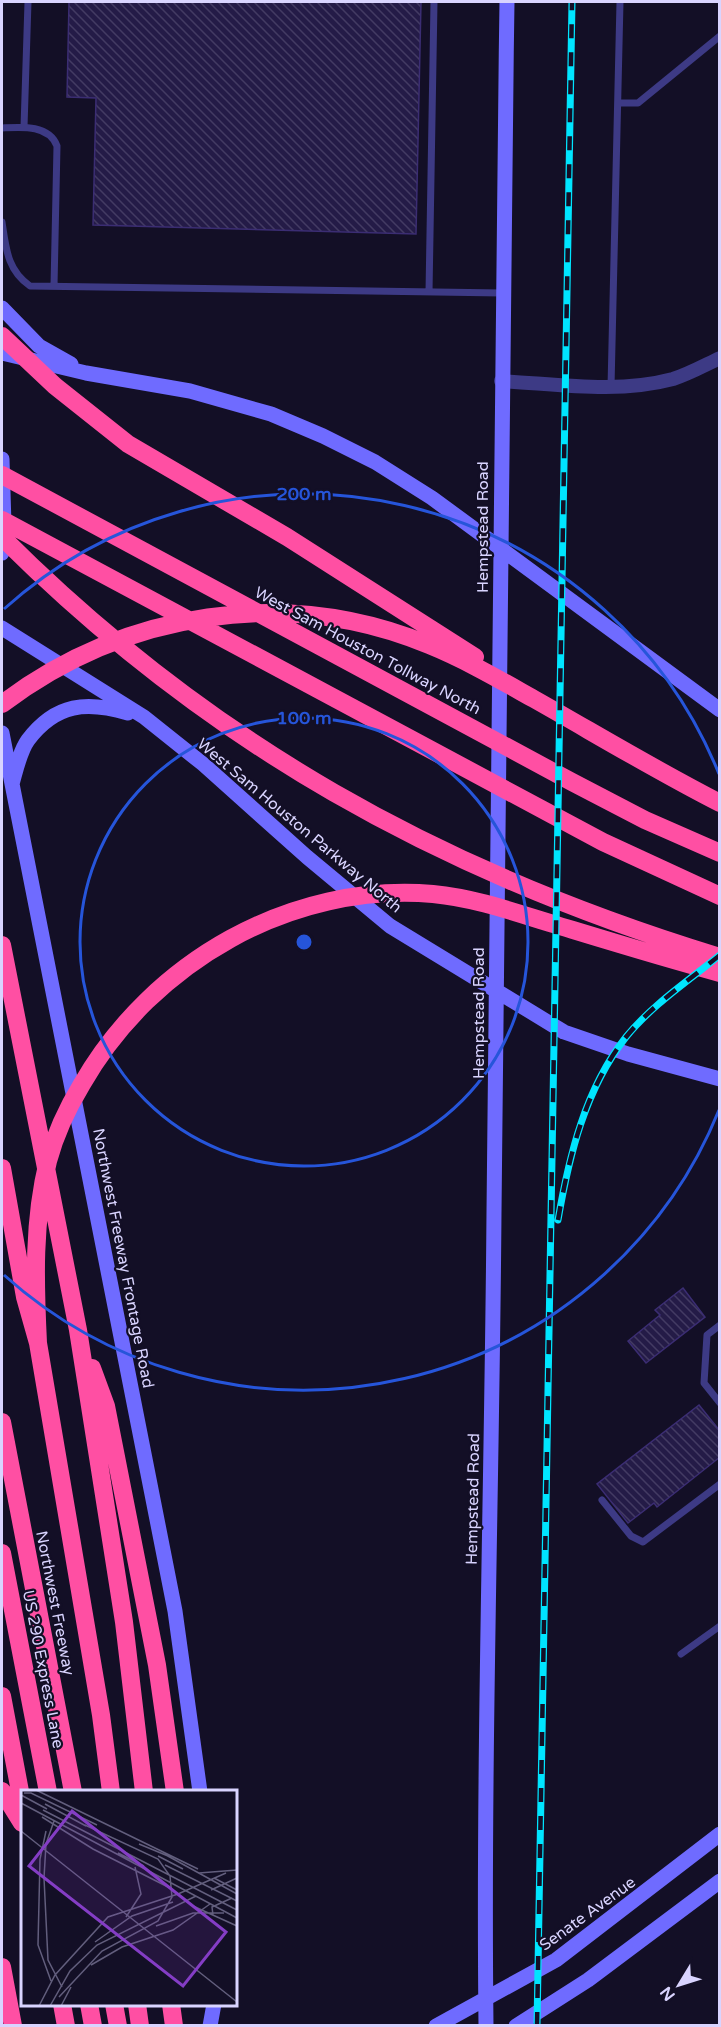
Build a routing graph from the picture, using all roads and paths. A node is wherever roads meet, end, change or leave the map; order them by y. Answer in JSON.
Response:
{"nodes":[{"id":1,"x":28,"y":2,"type":"edge"},
{"id":2,"x":434,"y":2,"type":"edge"},
{"id":3,"x":507,"y":2,"type":"edge"},
{"id":4,"x":620,"y":2,"type":"edge"},
{"id":5,"x":720,"y":36,"type":"edge"},
{"id":6,"x":618,"y":103,"type":"junction"},
{"id":7,"x":24,"y":127,"type":"junction"},
{"id":8,"x":2,"y":128,"type":"edge"},
{"id":9,"x":2,"y":222,"type":"edge"},
{"id":10,"x":54,"y":286,"type":"junction"},
{"id":11,"x":429,"y":292,"type":"junction"},
{"id":12,"x":502,"y":293,"type":"junction"},
{"id":13,"x":2,"y":308,"type":"edge"},
{"id":14,"x":2,"y":336,"type":"edge"},
{"id":15,"x":2,"y":353,"type":"edge"},
{"id":16,"x":720,"y":358,"type":"edge"},
{"id":17,"x":86,"y":373,"type":"junction"},
{"id":18,"x":501,"y":381,"type":"junction"},
{"id":19,"x":611,"y":387,"type":"junction"},
{"id":20,"x":2,"y":459,"type":"edge"},
{"id":21,"x":2,"y":475,"type":"edge"},
{"id":22,"x":2,"y":520,"type":"edge"},
{"id":23,"x":2,"y":537,"type":"edge"},
{"id":24,"x":2,"y":553,"type":"edge"},
{"id":25,"x":2,"y":628,"type":"edge"},
{"id":26,"x":503,"y":682,"type":"junction"},
{"id":27,"x":2,"y":704,"type":"edge"},
{"id":28,"x":720,"y":710,"type":"edge"},
{"id":29,"x":144,"y":717,"type":"junction"},
{"id":30,"x":2,"y":734,"type":"edge"},
{"id":31,"x":11,"y":786,"type":"junction"},
{"id":32,"x":720,"y":803,"type":"edge"},
{"id":33,"x":720,"y":853,"type":"edge"},
{"id":34,"x":720,"y":896,"type":"edge"},
{"id":35,"x":2,"y":945,"type":"edge"},
{"id":36,"x":720,"y":957,"type":"edge"},
{"id":37,"x":720,"y":974,"type":"edge"},
{"id":38,"x":720,"y":1079,"type":"edge"},
{"id":39,"x":2,"y":1168,"type":"edge"},
{"id":40,"x":720,"y":1325,"type":"edge"},
{"id":41,"x":78,"y":1330,"type":"junction"},
{"id":42,"x":38,"y":1343,"type":"junction"},
{"id":43,"x":720,"y":1403,"type":"edge"},
{"id":44,"x":2,"y":1422,"type":"edge"},
{"id":45,"x":720,"y":1484,"type":"edge"},
{"id":46,"x":602,"y":1500,"type":"dead end"},
{"id":47,"x":2,"y":1553,"type":"edge"},
{"id":48,"x":720,"y":1626,"type":"edge"},
{"id":49,"x":681,"y":1654,"type":"dead end"},
{"id":50,"x":2,"y":1696,"type":"edge"},
{"id":51,"x":48,"y":1790,"type":"edge"},
{"id":52,"x":73,"y":1790,"type":"edge"},
{"id":53,"x":111,"y":1790,"type":"edge"},
{"id":54,"x":144,"y":1790,"type":"edge"},
{"id":55,"x":176,"y":1790,"type":"edge"},
{"id":56,"x":200,"y":1790,"type":"edge"},
{"id":57,"x":2,"y":1791,"type":"edge"},
{"id":58,"x":21,"y":1797,"type":"edge"},
{"id":59,"x":21,"y":1820,"type":"edge"},
{"id":60,"x":720,"y":1834,"type":"edge"},
{"id":61,"x":720,"y":1881,"type":"edge"},
{"id":62,"x":2,"y":1967,"type":"edge"},
{"id":63,"x":62,"y":2006,"type":"edge"},
{"id":64,"x":89,"y":2006,"type":"edge"},
{"id":65,"x":114,"y":2006,"type":"edge"},
{"id":66,"x":137,"y":2006,"type":"edge"},
{"id":67,"x":171,"y":2006,"type":"edge"},
{"id":68,"x":214,"y":2006,"type":"edge"},
{"id":69,"x":214,"y":2006,"type":"edge"},
{"id":70,"x":140,"y":2024,"type":"edge"},
{"id":71,"x":13,"y":2025,"type":"edge"},
{"id":72,"x":66,"y":2025,"type":"edge"},
{"id":73,"x":93,"y":2025,"type":"edge"},
{"id":74,"x":118,"y":2025,"type":"edge"},
{"id":75,"x":174,"y":2025,"type":"edge"},
{"id":76,"x":210,"y":2025,"type":"edge"},
{"id":77,"x":217,"y":2025,"type":"edge"},
{"id":78,"x":436,"y":2025,"type":"edge"},
{"id":79,"x":486,"y":2025,"type":"edge"},
{"id":80,"x":516,"y":2025,"type":"edge"}],
"edges":[{"from":1,"to":7,"type":"lane"},
{"from":2,"to":11,"type":"lane"},
{"from":3,"to":12,"type":"main road","name":"Hempstead Road"},
{"from":4,"to":6,"type":"lane"},
{"from":5,"to":6,"type":"lane"},
{"from":6,"to":19,"type":"lane"},
{"from":7,"to":8,"type":"lane"},
{"from":7,"to":10,"type":"lane"},
{"from":9,"to":10,"type":"lane"},
{"from":10,"to":11,"type":"lane"},
{"from":11,"to":12,"type":"lane"},
{"from":12,"to":18,"type":"main road","name":"Hempstead Road"},
{"from":13,"to":17,"type":"main road"},
{"from":14,"to":26,"type":"highway"},
{"from":15,"to":17,"type":"main road"},
{"from":16,"to":19,"type":"street"},
{"from":17,"to":28,"type":"main road"},
{"from":18,"to":19,"type":"street"},
{"from":18,"to":79,"type":"main road","name":"Hempstead Road"},
{"from":20,"to":24,"type":"main road"},
{"from":21,"to":33,"type":"highway","name":"West Sam Houston Tollway North"},
{"from":22,"to":34,"type":"highway"},
{"from":23,"to":36,"type":"highway"},
{"from":25,"to":29,"type":"main road","name":"West Sam Houston Parkway North"},
{"from":26,"to":27,"type":"highway"},
{"from":26,"to":32,"type":"highway"},
{"from":29,"to":31,"type":"main road"},
{"from":29,"to":38,"type":"main road","name":"West Sam Houston Parkway North"},
{"from":30,"to":31,"type":"main road","name":"Northwest Freeway Frontage Road"},
{"from":31,"to":56,"type":"main road","name":"Northwest Freeway Frontage Road"},
{"from":35,"to":41,"type":"highway"},
{"from":37,"to":42,"type":"highway"},
{"from":39,"to":42,"type":"highway"},
{"from":40,"to":43,"type":"lane"},
{"from":41,"to":54,"type":"highway"},
{"from":41,"to":55,"type":"highway"},
{"from":42,"to":53,"type":"highway"},
{"from":44,"to":52,"type":"highway","name":"Northwest Freeway"},
{"from":45,"to":46,"type":"lane"},
{"from":47,"to":51,"type":"highway","name":"US 290 Express Lane"},
{"from":48,"to":49,"type":"lane"},
{"from":50,"to":58,"type":"highway"},
{"from":57,"to":59,"type":"highway"},
{"from":60,"to":78,"type":"main road","name":"Senate Avenue"},
{"from":61,"to":80,"type":"main road"},
{"from":62,"to":71,"type":"highway"},
{"from":63,"to":72,"type":"highway"},
{"from":64,"to":73,"type":"highway"},
{"from":65,"to":74,"type":"highway"},
{"from":66,"to":70,"type":"highway"},
{"from":67,"to":75,"type":"highway"},
{"from":68,"to":76,"type":"main road"},
{"from":69,"to":77,"type":"main road"}]}
